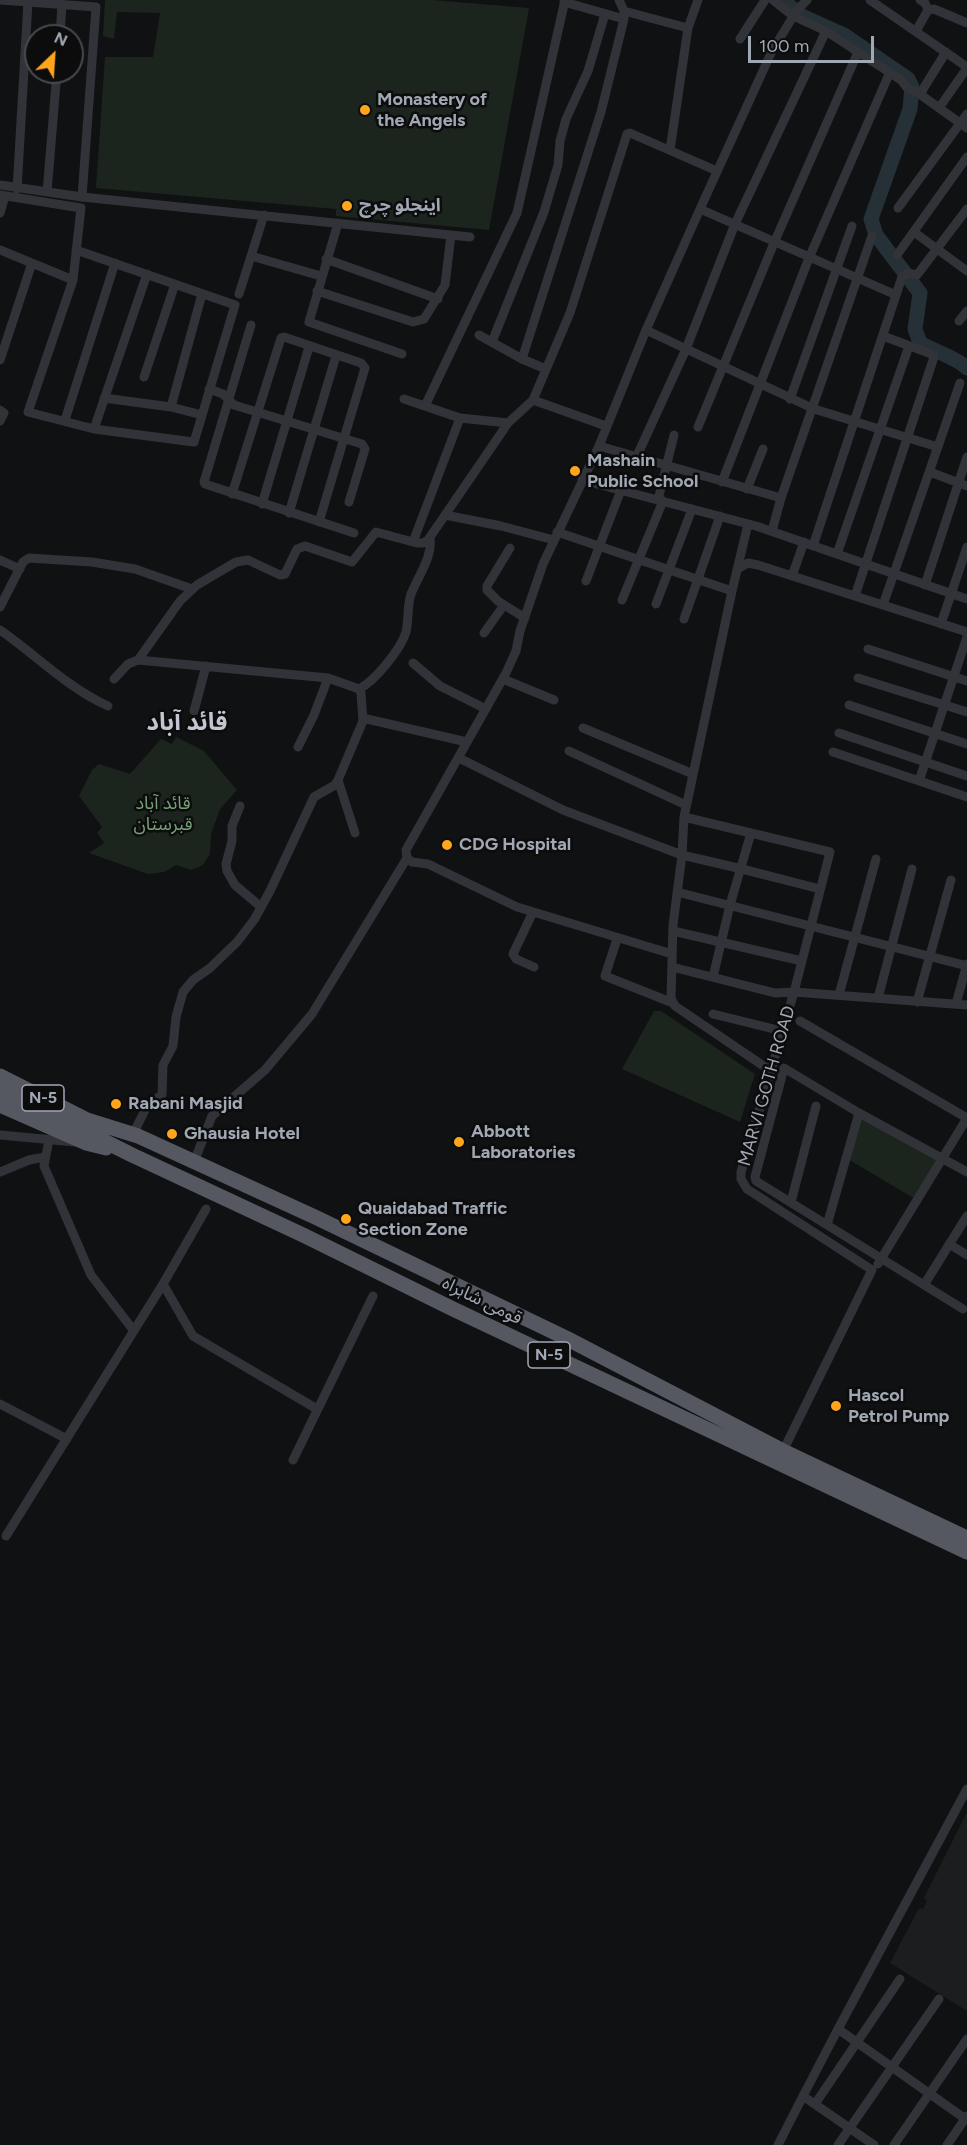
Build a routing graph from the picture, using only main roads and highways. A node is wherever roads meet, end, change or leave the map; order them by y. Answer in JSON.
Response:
{"nodes":[{"id":1,"x":0,"y":1065,"type":"edge"},
{"id":2,"x":0,"y":1076,"type":"edge"},
{"id":3,"x":0,"y":1089,"type":"edge"},
{"id":4,"x":0,"y":1105,"type":"edge"},
{"id":5,"x":83,"y":1124,"type":"junction"},
{"id":6,"x":135,"y":1135,"type":"junction"},
{"id":7,"x":132,"y":1155,"type":"junction"},
{"id":8,"x":967,"y":1538,"type":"edge"},
{"id":9,"x":967,"y":1552,"type":"edge"}],
"edges":[{"from":1,"to":6,"type":"highway"},
{"from":2,"to":5,"type":"highway","number":"N-5"},
{"from":3,"to":5,"type":"highway","number":"N-5"},
{"from":4,"to":7,"type":"highway"},
{"from":5,"to":6,"type":"highway","name":"قومی شاہراہ","number":"N-5"},
{"from":5,"to":7,"type":"highway","name":"قومی شاہراہ","number":"N-5"},
{"from":6,"to":8,"type":"highway","name":"قومی شاہراہ","number":"N-5"},
{"from":7,"to":9,"type":"highway","name":"قومی شاہراہ","number":"N-5"}]}
